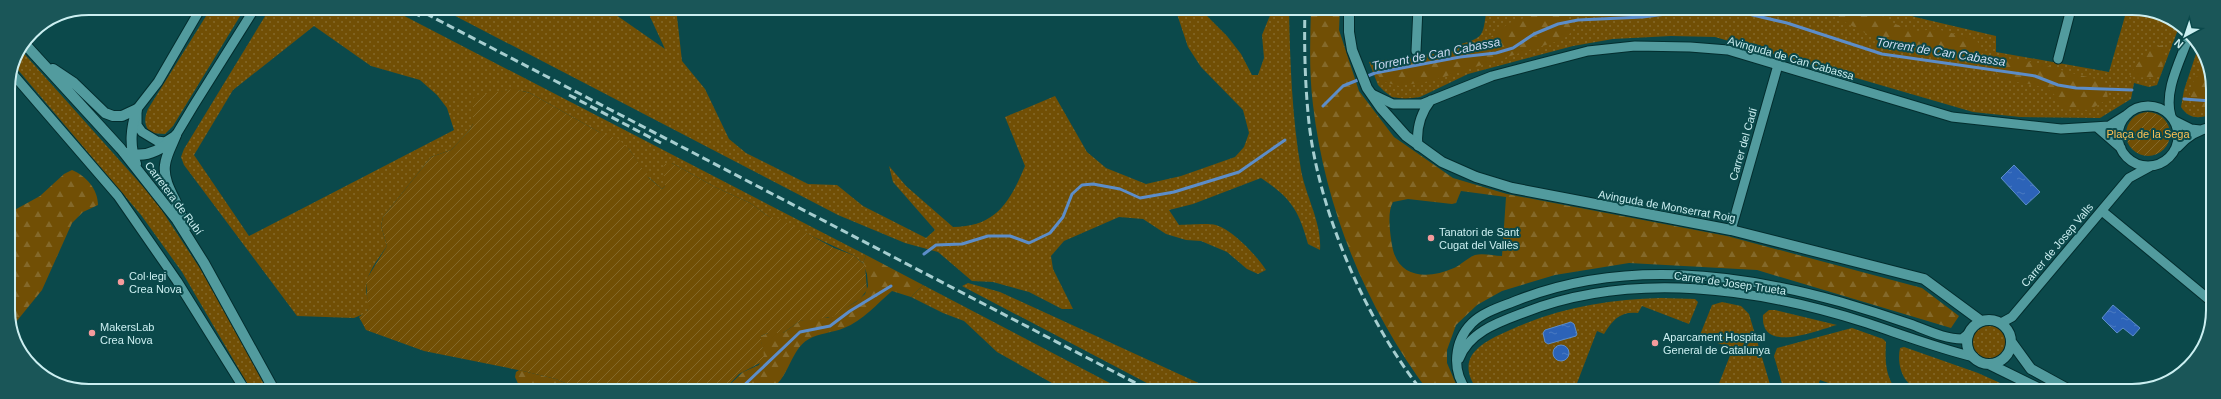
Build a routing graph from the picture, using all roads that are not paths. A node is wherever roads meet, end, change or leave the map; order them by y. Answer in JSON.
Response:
{"nodes":[{"id":1,"x":197,"y":15,"type":"edge"},
{"id":2,"x":251,"y":15,"type":"edge"},
{"id":3,"x":1349,"y":15,"type":"edge"},
{"id":4,"x":1418,"y":15,"type":"edge"},
{"id":5,"x":2069,"y":15,"type":"edge"},
{"id":6,"x":2188,"y":40,"type":"edge"},
{"id":7,"x":28,"y":47,"type":"edge"},
{"id":8,"x":1416,"y":51,"type":"dead end"},
{"id":9,"x":2058,"y":59,"type":"dead end"},
{"id":10,"x":43,"y":63,"type":"junction"},
{"id":11,"x":1778,"y":65,"type":"junction"},
{"id":12,"x":16,"y":77,"type":"edge"},
{"id":13,"x":2170,"y":87,"type":"junction"},
{"id":14,"x":1370,"y":91,"type":"junction"},
{"id":15,"x":1432,"y":99,"type":"junction"},
{"id":16,"x":2151,"y":106,"type":"junction"},
{"id":17,"x":137,"y":109,"type":"junction"},
{"id":18,"x":2128,"y":114,"type":"junction"},
{"id":19,"x":2173,"y":119,"type":"junction"},
{"id":20,"x":2098,"y":128,"type":"junction"},
{"id":21,"x":2206,"y":130,"type":"edge"},
{"id":22,"x":2206,"y":130,"type":"edge"},
{"id":23,"x":176,"y":135,"type":"junction"},
{"id":24,"x":1418,"y":146,"type":"junction"},
{"id":25,"x":121,"y":149,"type":"junction"},
{"id":26,"x":2122,"y":150,"type":"junction"},
{"id":27,"x":2176,"y":150,"type":"junction"},
{"id":28,"x":133,"y":154,"type":"junction"},
{"id":29,"x":2129,"y":159,"type":"junction"},
{"id":30,"x":2151,"y":166,"type":"junction"},
{"id":31,"x":139,"y":172,"type":"junction"},
{"id":32,"x":2129,"y":178,"type":"junction"},
{"id":33,"x":2102,"y":211,"type":"junction"},
{"id":34,"x":1731,"y":230,"type":"junction"},
{"id":35,"x":186,"y":232,"type":"junction"},
{"id":36,"x":2206,"y":297,"type":"edge"},
{"id":37,"x":1981,"y":322,"type":"junction"},
{"id":38,"x":2001,"y":323,"type":"junction"},
{"id":39,"x":1968,"y":334,"type":"junction"},
{"id":40,"x":2012,"y":343,"type":"junction"},
{"id":41,"x":1974,"y":358,"type":"junction"},
{"id":42,"x":1458,"y":362,"type":"junction"},
{"id":43,"x":1990,"y":364,"type":"junction"},
{"id":44,"x":241,"y":384,"type":"edge"},
{"id":45,"x":271,"y":384,"type":"edge"},
{"id":46,"x":1463,"y":384,"type":"edge"},
{"id":47,"x":2030,"y":384,"type":"edge"},
{"id":48,"x":2058,"y":384,"type":"edge"}],
"edges":[{"from":1,"to":17,"type":"street"},
{"from":2,"to":23,"type":"street"},
{"from":3,"to":14,"type":"street","name":"Avinguda de Monserrat Roig"},
{"from":4,"to":8,"type":"street"},
{"from":5,"to":9,"type":"street"},
{"from":6,"to":13,"type":"street"},
{"from":7,"to":10,"type":"street","name":"Carretera de Rubí"},
{"from":10,"to":17,"type":"street"},
{"from":10,"to":25,"type":"street","name":"Carretera de Rubí"},
{"from":11,"to":15,"type":"street","name":"Avinguda de Can Cabassa"},
{"from":11,"to":20,"type":"street","name":"Avinguda de Can Cabassa"},
{"from":11,"to":34,"type":"street","name":"Carrer del Cadí"},
{"from":12,"to":44,"type":"street"},
{"from":13,"to":16,"type":"street"},
{"from":13,"to":19,"type":"street"},
{"from":14,"to":15,"type":"street","name":"Avinguda de Can Cabassa"},
{"from":14,"to":24,"type":"street","name":"Avinguda de Monserrat Roig"},
{"from":15,"to":24,"type":"street"},
{"from":16,"to":18,"type":"street"},
{"from":16,"to":19,"type":"street"},
{"from":17,"to":23,"type":"street"},
{"from":17,"to":28,"type":"street"},
{"from":18,"to":20,"type":"street","name":"Avinguda de Can Cabassa"},
{"from":18,"to":26,"type":"street"},
{"from":19,"to":21,"type":"street"},
{"from":19,"to":27,"type":"street"},
{"from":20,"to":26,"type":"street"},
{"from":22,"to":27,"type":"street"},
{"from":23,"to":28,"type":"street"},
{"from":23,"to":35,"type":"street"},
{"from":24,"to":34,"type":"street","name":"Avinguda de Monserrat Roig"},
{"from":25,"to":28,"type":"street"},
{"from":25,"to":31,"type":"street","name":"Carretera de Rubí"},
{"from":26,"to":29,"type":"street"},
{"from":27,"to":30,"type":"street"},
{"from":28,"to":31,"type":"street"},
{"from":29,"to":30,"type":"street"},
{"from":29,"to":32,"type":"street"},
{"from":30,"to":32,"type":"street","name":"Carrer de Josep Valls"},
{"from":31,"to":35,"type":"street","name":"Carretera de Rubí"},
{"from":32,"to":33,"type":"street","name":"Carrer de Josep Valls"},
{"from":33,"to":36,"type":"street"},
{"from":33,"to":38,"type":"street","name":"Carrer de Josep Valls"},
{"from":34,"to":37,"type":"street","name":"Avinguda de Monserrat Roig"},
{"from":35,"to":45,"type":"street","name":"Carretera de Rubí"},
{"from":37,"to":38,"type":"street"},
{"from":37,"to":39,"type":"street"},
{"from":38,"to":40,"type":"street"},
{"from":39,"to":41,"type":"street"},
{"from":39,"to":42,"type":"street","name":"Carrer de Josep Trueta"},
{"from":40,"to":43,"type":"street"},
{"from":40,"to":48,"type":"street"},
{"from":41,"to":42,"type":"street","name":"Carrer de Josep Trueta"},
{"from":41,"to":43,"type":"street"},
{"from":42,"to":46,"type":"street"},
{"from":43,"to":47,"type":"street"}]}
